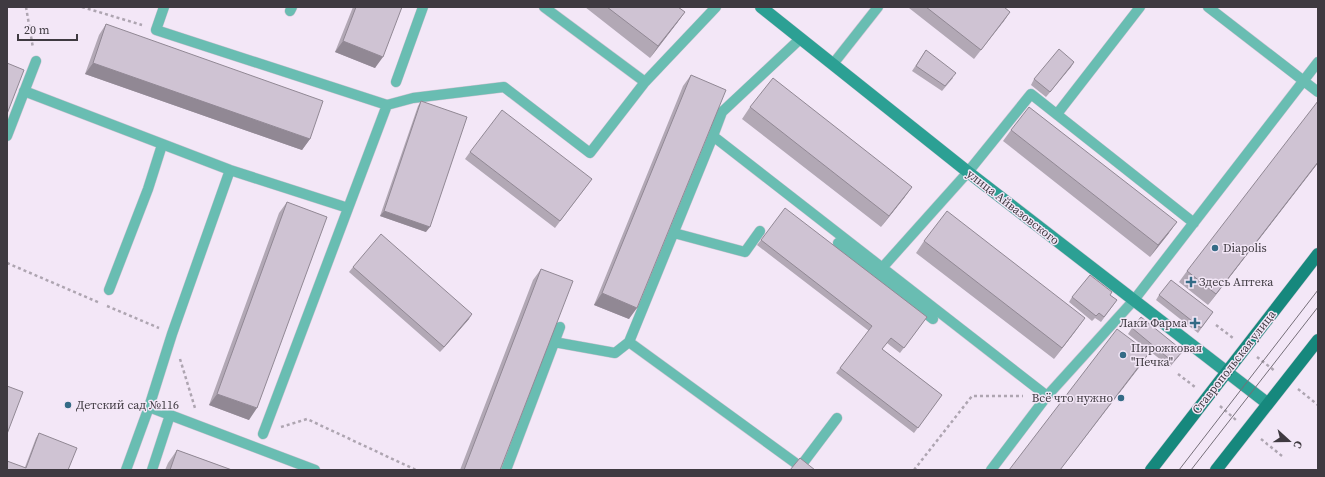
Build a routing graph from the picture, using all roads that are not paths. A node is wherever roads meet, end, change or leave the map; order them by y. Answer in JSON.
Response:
{"nodes":[{"id":1,"x":164,"y":7,"type":"edge"},
{"id":2,"x":423,"y":7,"type":"edge"},
{"id":3,"x":544,"y":7,"type":"edge"},
{"id":4,"x":716,"y":7,"type":"edge"},
{"id":5,"x":761,"y":7,"type":"edge"},
{"id":6,"x":878,"y":7,"type":"edge"},
{"id":7,"x":1140,"y":7,"type":"edge"},
{"id":8,"x":1208,"y":7,"type":"edge"},
{"id":9,"x":800,"y":39,"type":"junction"},
{"id":10,"x":36,"y":61,"type":"road end"},
{"id":11,"x":1318,"y":62,"type":"edge"},
{"id":12,"x":833,"y":64,"type":"junction"},
{"id":13,"x":1303,"y":81,"type":"junction"},
{"id":14,"x":396,"y":82,"type":"dead end"},
{"id":15,"x":645,"y":82,"type":"junction"},
{"id":16,"x":24,"y":91,"type":"junction"},
{"id":17,"x":1318,"y":92,"type":"edge"},
{"id":18,"x":388,"y":105,"type":"junction"},
{"id":19,"x":1057,"y":114,"type":"junction"},
{"id":20,"x":7,"y":136,"type":"edge"},
{"id":21,"x":713,"y":136,"type":"junction"},
{"id":22,"x":162,"y":145,"type":"junction"},
{"id":23,"x":230,"y":170,"type":"junction"},
{"id":24,"x":968,"y":172,"type":"junction"},
{"id":25,"x":348,"y":208,"type":"junction"},
{"id":26,"x":1194,"y":223,"type":"junction"},
{"id":27,"x":760,"y":231,"type":"dead end"},
{"id":28,"x":674,"y":233,"type":"junction"},
{"id":29,"x":838,"y":243,"type":"dead end"},
{"id":30,"x":1318,"y":254,"type":"edge"},
{"id":31,"x":882,"y":268,"type":"junction"},
{"id":32,"x":109,"y":290,"type":"dead end"},
{"id":33,"x":1134,"y":300,"type":"junction"},
{"id":34,"x":933,"y":319,"type":"dead end"},
{"id":35,"x":560,"y":327,"type":"edge"},
{"id":36,"x":554,"y":342,"type":"junction"},
{"id":37,"x":630,"y":342,"type":"junction"},
{"id":38,"x":1317,"y":342,"type":"edge"},
{"id":39,"x":1227,"y":372,"type":"junction"},
{"id":40,"x":1047,"y":396,"type":"junction"},
{"id":41,"x":1267,"y":403,"type":"junction"},
{"id":42,"x":149,"y":407,"type":"junction"},
{"id":43,"x":170,"y":415,"type":"junction"},
{"id":44,"x":837,"y":418,"type":"dead end"},
{"id":45,"x":263,"y":434,"type":"road end"},
{"id":46,"x":803,"y":468,"type":"edge"},
{"id":47,"x":507,"y":469,"type":"edge"},
{"id":48,"x":126,"y":470,"type":"edge"},
{"id":49,"x":152,"y":470,"type":"edge"},
{"id":50,"x":315,"y":470,"type":"edge"},
{"id":51,"x":991,"y":470,"type":"edge"},
{"id":52,"x":1151,"y":470,"type":"edge"},
{"id":53,"x":1216,"y":470,"type":"edge"}],
"edges":[{"from":1,"to":18,"type":"lane"},
{"from":2,"to":14,"type":"lane"},
{"from":3,"to":15,"type":"lane"},
{"from":4,"to":15,"type":"lane"},
{"from":5,"to":9,"type":"street","name":"улица Айвазовского"},
{"from":6,"to":12,"type":"lane"},
{"from":7,"to":19,"type":"lane"},
{"from":8,"to":13,"type":"lane"},
{"from":9,"to":12,"type":"street","name":"улица Айвазовского"},
{"from":9,"to":21,"type":"lane"},
{"from":10,"to":16,"type":"lane"},
{"from":11,"to":13,"type":"lane"},
{"from":12,"to":24,"type":"street","name":"улица Айвазовского"},
{"from":13,"to":17,"type":"lane"},
{"from":13,"to":26,"type":"lane"},
{"from":15,"to":18,"type":"lane"},
{"from":16,"to":20,"type":"lane"},
{"from":16,"to":22,"type":"lane"},
{"from":18,"to":25,"type":"lane"},
{"from":19,"to":24,"type":"lane"},
{"from":19,"to":26,"type":"lane"},
{"from":21,"to":28,"type":"lane"},
{"from":21,"to":31,"type":"lane"},
{"from":22,"to":23,"type":"lane"},
{"from":22,"to":32,"type":"lane"},
{"from":23,"to":25,"type":"lane"},
{"from":23,"to":42,"type":"lane"},
{"from":24,"to":31,"type":"lane"},
{"from":24,"to":33,"type":"street","name":"улица Айвазовского"},
{"from":25,"to":45,"type":"lane"},
{"from":26,"to":33,"type":"lane"},
{"from":27,"to":28,"type":"lane"},
{"from":28,"to":37,"type":"lane"},
{"from":29,"to":34,"type":"lane"},
{"from":30,"to":39,"type":"main road","name":"Ставропольская улица"},
{"from":31,"to":40,"type":"lane"},
{"from":33,"to":39,"type":"street","name":"улица Айвазовского"},
{"from":33,"to":40,"type":"lane"},
{"from":35,"to":36,"type":"lane"},
{"from":36,"to":37,"type":"lane"},
{"from":36,"to":47,"type":"lane"},
{"from":37,"to":46,"type":"lane"},
{"from":38,"to":41,"type":"main road"},
{"from":39,"to":41,"type":"street","name":"улица Айвазовского"},
{"from":39,"to":52,"type":"main road","name":"Ставропольская улица"},
{"from":40,"to":51,"type":"lane"},
{"from":41,"to":53,"type":"main road"},
{"from":42,"to":43,"type":"lane"},
{"from":42,"to":48,"type":"lane"},
{"from":43,"to":49,"type":"lane"},
{"from":43,"to":50,"type":"lane"},
{"from":44,"to":46,"type":"lane"}]}
